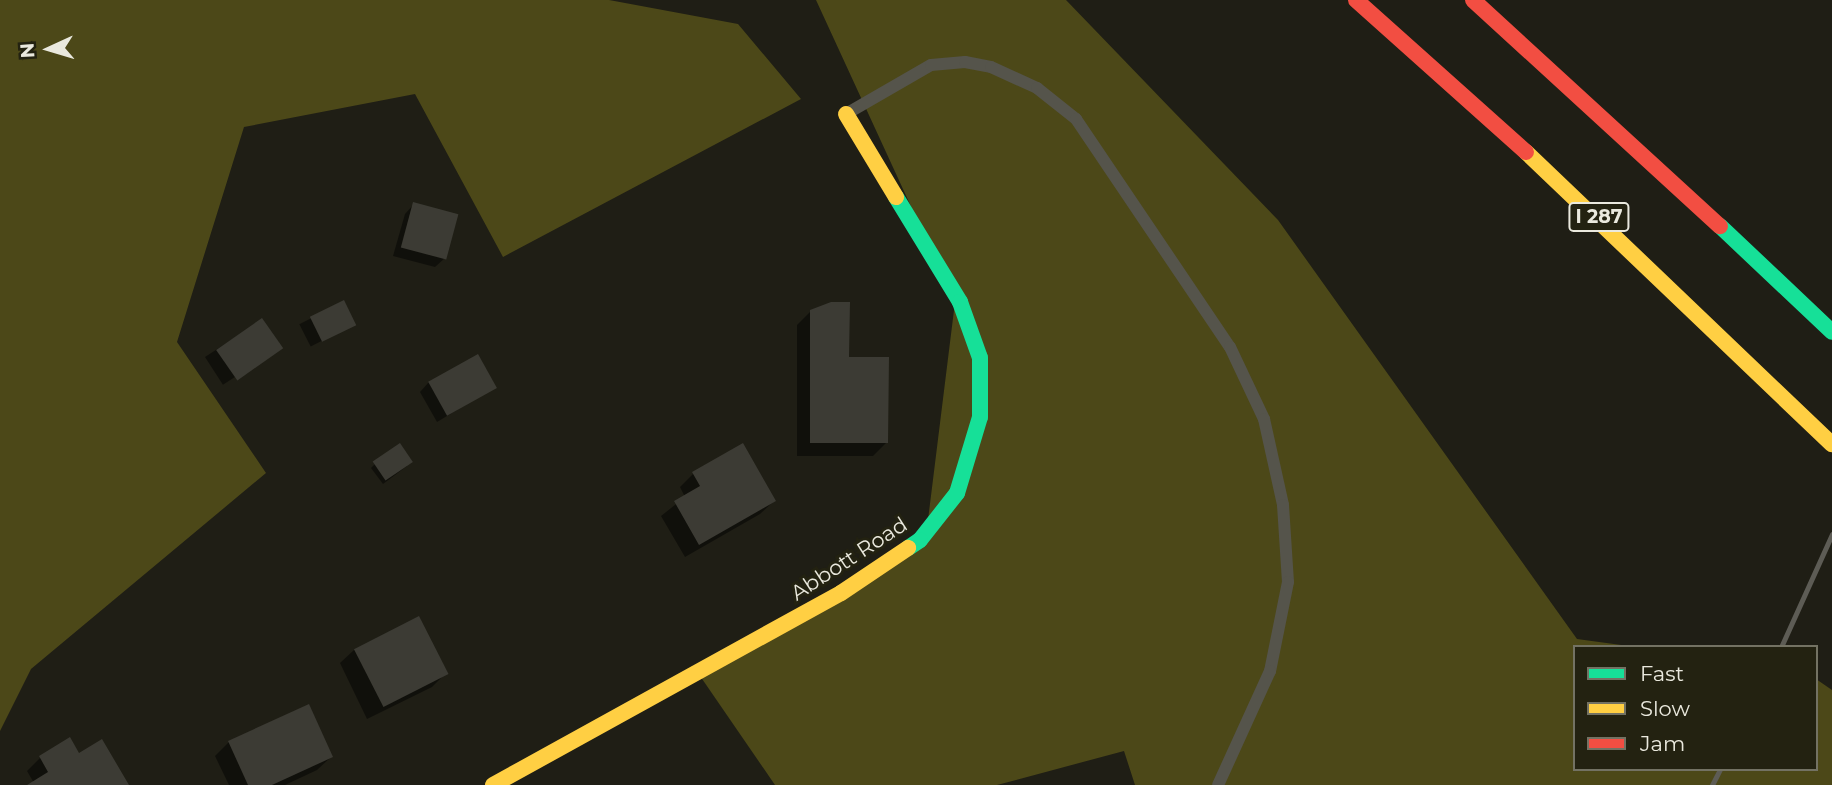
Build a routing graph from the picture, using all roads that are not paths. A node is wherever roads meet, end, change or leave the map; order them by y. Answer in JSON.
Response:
{"nodes":[{"id":1,"x":1356,"y":0,"type":"edge"},
{"id":2,"x":1473,"y":0,"type":"edge"},
{"id":3,"x":846,"y":114,"type":"joint"},
{"id":4,"x":1832,"y":332,"type":"edge"},
{"id":5,"x":1832,"y":444,"type":"edge"},
{"id":6,"x":493,"y":785,"type":"edge"},
{"id":7,"x":1218,"y":785,"type":"edge"}],
"edges":[{"from":1,"to":5,"type":"main road","number":"I 287"},
{"from":2,"to":4,"type":"main road"},
{"from":3,"to":6,"type":"main road","name":"Abbott Road"},
{"from":3,"to":7,"type":"lane"}]}
